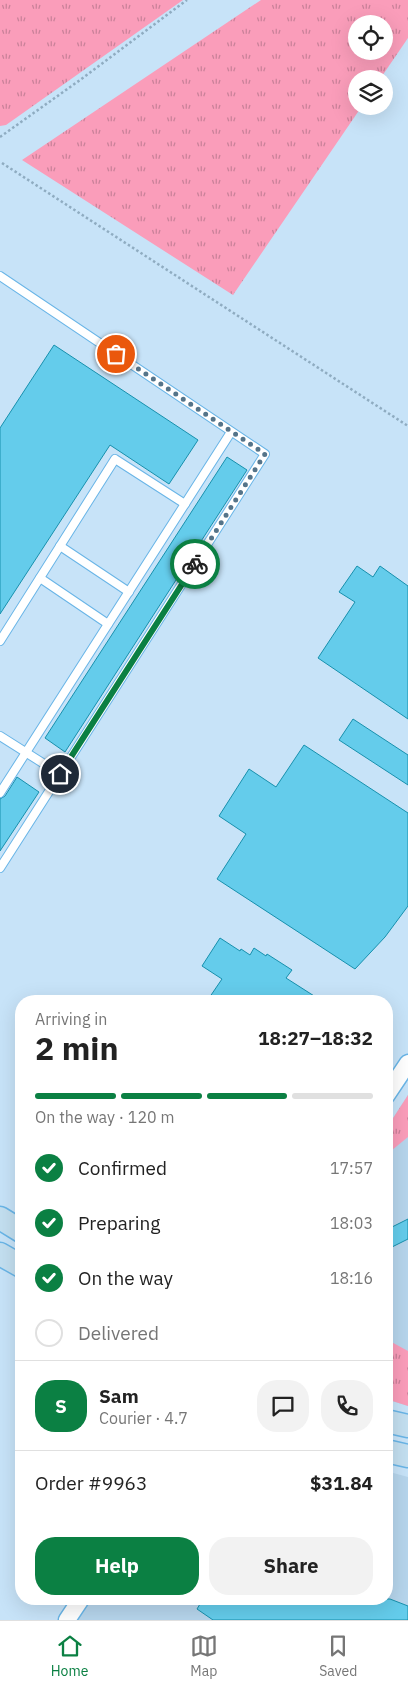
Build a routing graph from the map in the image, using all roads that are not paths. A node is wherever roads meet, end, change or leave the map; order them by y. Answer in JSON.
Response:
{"nodes":[{"id":1,"x":0,"y":276,"type":"edge"},
{"id":2,"x":231,"y":432,"type":"junction"},
{"id":3,"x":185,"y":504,"type":"junction"},
{"id":4,"x":60,"y":546,"type":"junction"},
{"id":5,"x":40,"y":578,"type":"junction"},
{"id":6,"x":129,"y":592,"type":"junction"},
{"id":7,"x":108,"y":624,"type":"junction"},
{"id":8,"x":0,"y":641,"type":"edge"},
{"id":9,"x":0,"y":736,"type":"edge"},
{"id":10,"x":26,"y":753,"type":"junction"},
{"id":11,"x":60,"y":774,"type":"junction"},
{"id":12,"x":0,"y":793,"type":"edge"},
{"id":13,"x":0,"y":868,"type":"edge"},
{"id":14,"x":408,"y":1063,"type":"edge"},
{"id":15,"x":393,"y":1086,"type":"edge"},
{"id":16,"x":0,"y":1218,"type":"edge"},
{"id":17,"x":15,"y":1227,"type":"edge"},
{"id":18,"x":0,"y":1254,"type":"edge"},
{"id":19,"x":15,"y":1263,"type":"edge"},
{"id":20,"x":393,"y":1422,"type":"edge"},
{"id":21,"x":408,"y":1426,"type":"edge"},
{"id":22,"x":393,"y":1453,"type":"edge"},
{"id":23,"x":408,"y":1456,"type":"edge"},
{"id":24,"x":77,"y":1605,"type":"edge"},
{"id":25,"x":67,"y":1620,"type":"edge"}],
"edges":[{"from":1,"to":2,"type":"lane"},
{"from":2,"to":3,"type":"lane"},
{"from":2,"to":11,"type":"lane"},
{"from":3,"to":4,"type":"lane"},
{"from":3,"to":6,"type":"lane"},
{"from":4,"to":5,"type":"lane"},
{"from":4,"to":6,"type":"lane"},
{"from":5,"to":7,"type":"lane"},
{"from":5,"to":8,"type":"lane"},
{"from":6,"to":7,"type":"lane"},
{"from":7,"to":10,"type":"lane"},
{"from":9,"to":10,"type":"lane"},
{"from":10,"to":11,"type":"lane"},
{"from":10,"to":12,"type":"lane"},
{"from":11,"to":13,"type":"lane"},
{"from":14,"to":15,"type":"street"},
{"from":16,"to":17,"type":"main road"},
{"from":18,"to":19,"type":"main road"},
{"from":20,"to":21,"type":"main road"},
{"from":22,"to":23,"type":"main road"},
{"from":24,"to":25,"type":"street"}]}
